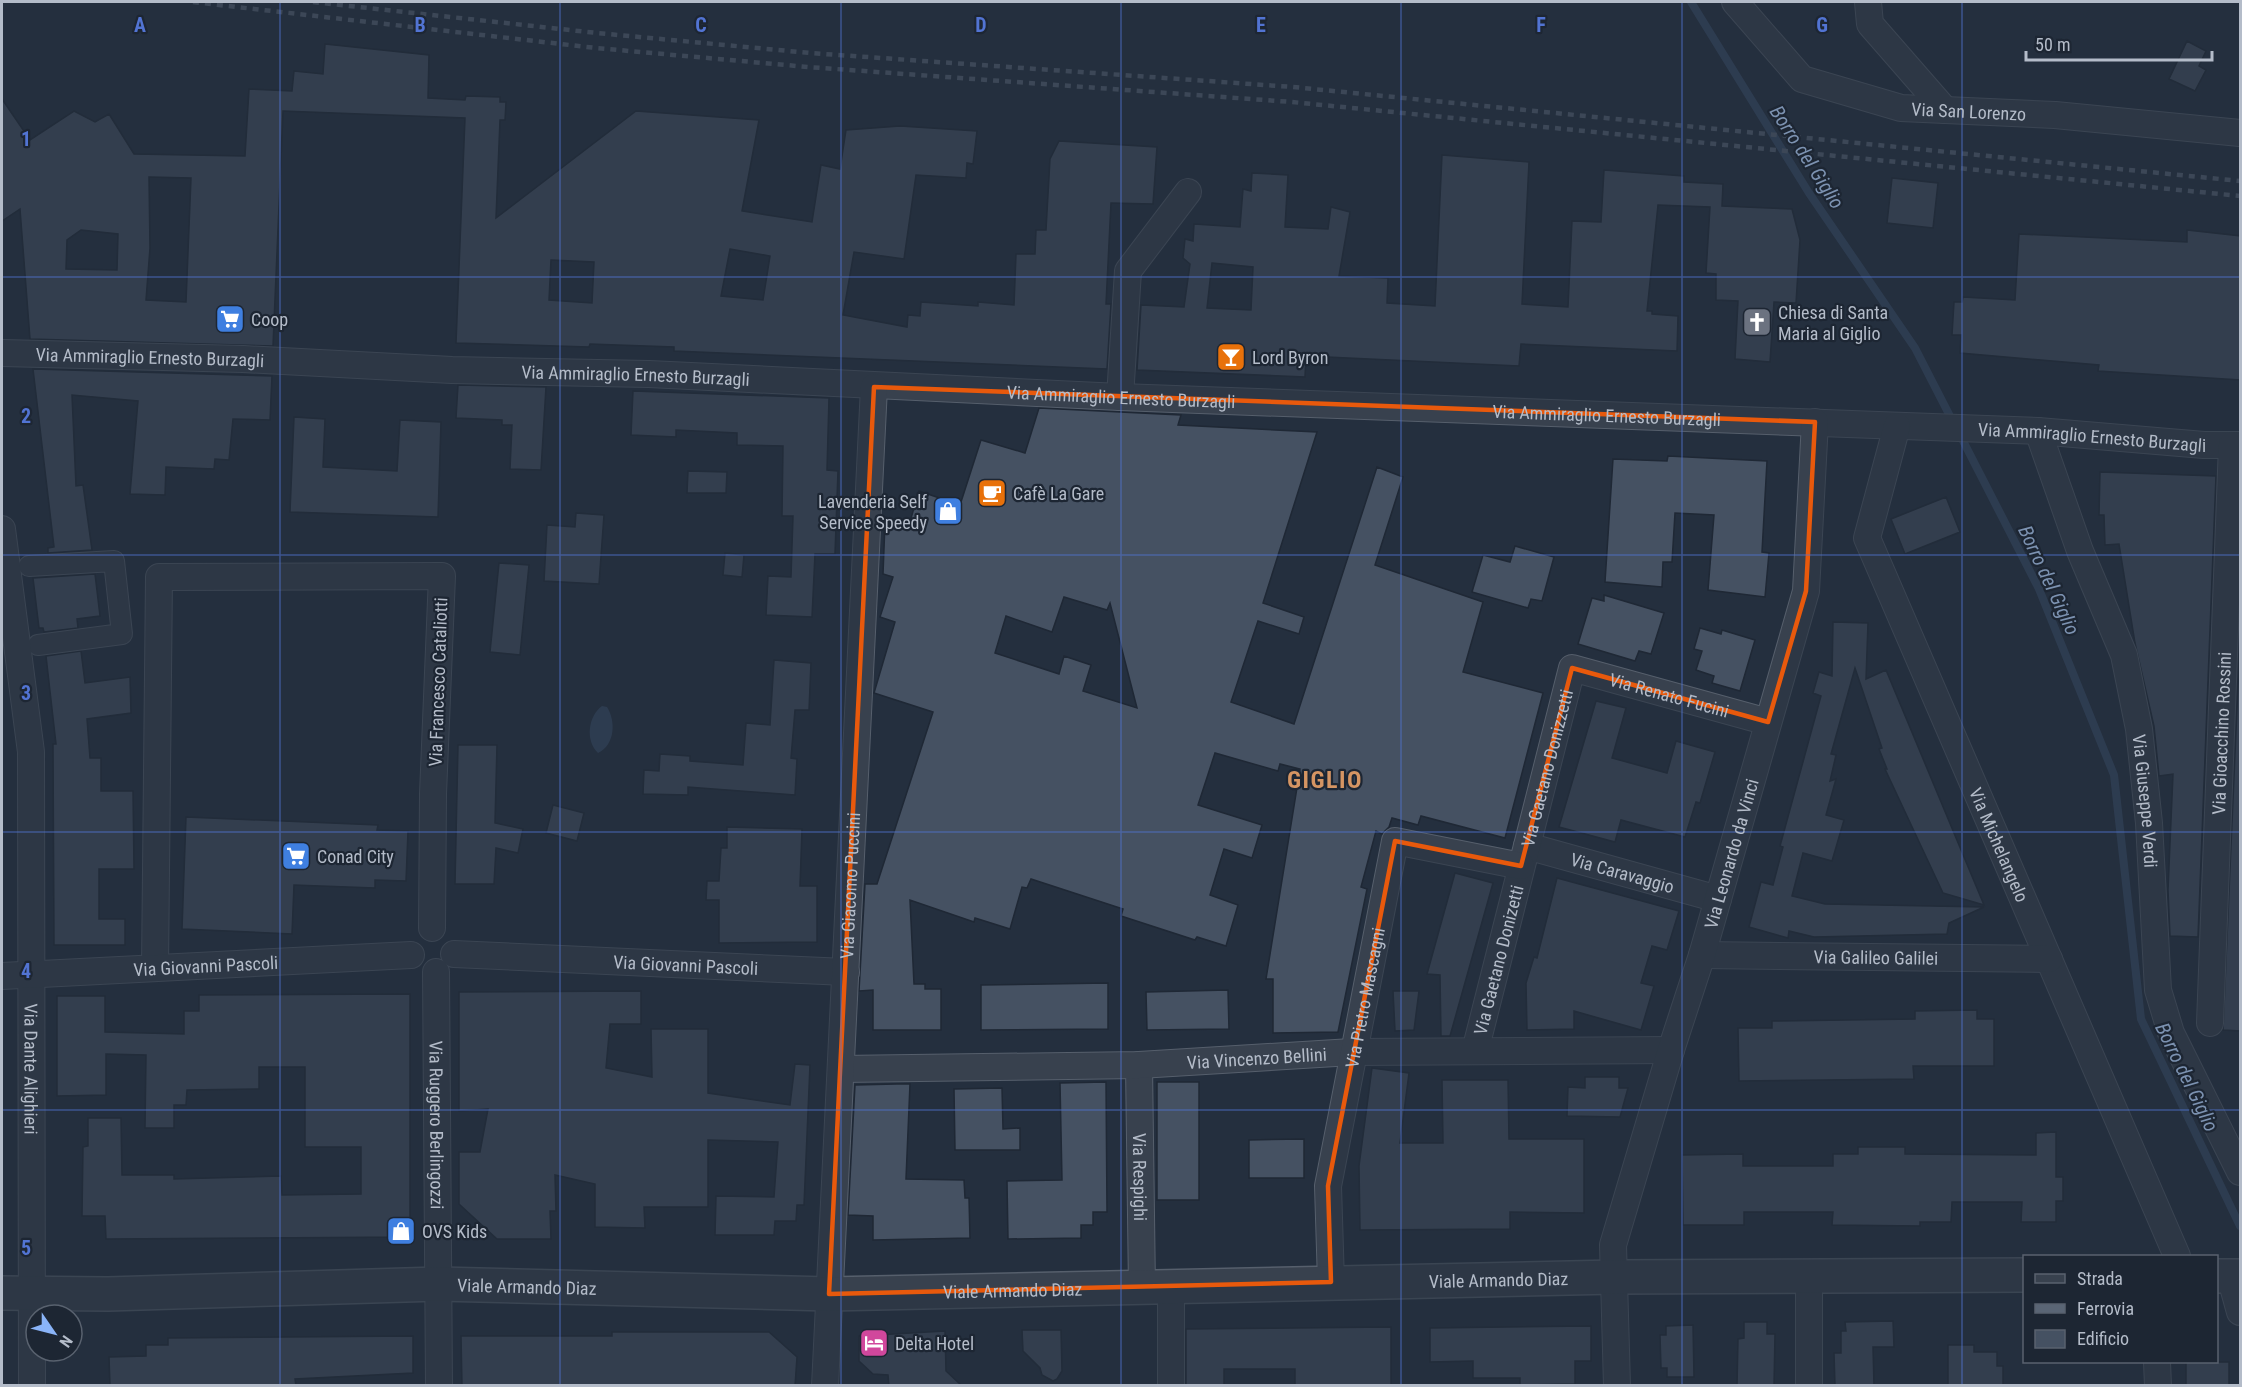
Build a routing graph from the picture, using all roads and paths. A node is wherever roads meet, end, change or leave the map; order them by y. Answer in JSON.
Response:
{"nodes":[{"id":1,"x":1735,"y":2,"type":"edge"},
{"id":2,"x":1868,"y":2,"type":"edge"},
{"id":3,"x":1945,"y":110,"type":"junction"},
{"id":4,"x":2241,"y":133,"type":"edge"},
{"id":5,"x":1188,"y":192,"type":"dead end"},
{"id":6,"x":2,"y":353,"type":"edge"},
{"id":7,"x":874,"y":387,"type":"junction"},
{"id":8,"x":1120,"y":397,"type":"junction"},
{"id":9,"x":1815,"y":422,"type":"junction"},
{"id":10,"x":1905,"y":427,"type":"junction"},
{"id":11,"x":2038,"y":431,"type":"junction"},
{"id":12,"x":2236,"y":445,"type":"edge"},
{"id":13,"x":2,"y":529,"type":"edge"},
{"id":14,"x":29,"y":566,"type":"dead end"},
{"id":15,"x":19,"y":647,"type":"edge"},
{"id":16,"x":1572,"y":668,"type":"joint"},
{"id":17,"x":1768,"y":722,"type":"junction"},
{"id":18,"x":1524,"y":856,"type":"junction"},
{"id":19,"x":1718,"y":899,"type":"junction"},
{"id":20,"x":432,"y":928,"type":"junction"},
{"id":21,"x":454,"y":954,"type":"junction"},
{"id":22,"x":411,"y":955,"type":"junction"},
{"id":23,"x":1702,"y":956,"type":"junction"},
{"id":24,"x":2049,"y":959,"type":"junction"},
{"id":25,"x":155,"y":969,"type":"junction"},
{"id":26,"x":436,"y":972,"type":"junction"},
{"id":27,"x":846,"y":972,"type":"junction"},
{"id":28,"x":2,"y":976,"type":"edge"},
{"id":29,"x":32,"y":976,"type":"junction"},
{"id":30,"x":2210,"y":1023,"type":"dead end"},
{"id":31,"x":1671,"y":1050,"type":"junction"},
{"id":32,"x":1474,"y":1051,"type":"junction"},
{"id":33,"x":1352,"y":1052,"type":"junction"},
{"id":34,"x":1139,"y":1065,"type":"junction"},
{"id":35,"x":841,"y":1069,"type":"junction"},
{"id":36,"x":2241,"y":1172,"type":"edge"},
{"id":37,"x":2176,"y":1255,"type":"edge"},
{"id":38,"x":2023,"y":1275,"type":"edge"},
{"id":39,"x":1809,"y":1276,"type":"junction"},
{"id":40,"x":2229,"y":1276,"type":"edge"},
{"id":41,"x":1615,"y":1277,"type":"junction"},
{"id":42,"x":1331,"y":1282,"type":"junction"},
{"id":43,"x":439,"y":1284,"type":"junction"},
{"id":44,"x":1156,"y":1289,"type":"junction"},
{"id":45,"x":17,"y":1293,"type":"edge"},
{"id":46,"x":829,"y":1294,"type":"junction"},
{"id":47,"x":2241,"y":1312,"type":"edge"},
{"id":48,"x":2157,"y":1363,"type":"edge"},
{"id":49,"x":32,"y":1386,"type":"edge"},
{"id":50,"x":439,"y":1386,"type":"edge"},
{"id":51,"x":825,"y":1386,"type":"edge"},
{"id":52,"x":1171,"y":1386,"type":"edge"},
{"id":53,"x":1617,"y":1386,"type":"edge"},
{"id":54,"x":1809,"y":1386,"type":"edge"},
{"id":55,"x":2157,"y":1386,"type":"edge"}],
"edges":[{"from":1,"to":3,"type":"street","name":"Via San Lorenzo"},
{"from":2,"to":3,"type":"street"},
{"from":3,"to":4,"type":"street","name":"Via San Lorenzo"},
{"from":5,"to":8,"type":"street"},
{"from":6,"to":7,"type":"street","name":"Via Ammiraglio Ernesto Burzagli"},
{"from":7,"to":8,"type":"street","name":"Via Ammiraglio Ernesto Burzagli"},
{"from":7,"to":27,"type":"street","name":"Via Giacomo Puccini"},
{"from":8,"to":9,"type":"street","name":"Via Ammiraglio Ernesto Burzagli"},
{"from":9,"to":10,"type":"street","name":"Via Ammiraglio Ernesto Burzagli"},
{"from":9,"to":17,"type":"street","name":"Via Leonardo da Vinci"},
{"from":10,"to":11,"type":"street","name":"Via Ammiraglio Ernesto Burzagli"},
{"from":10,"to":24,"type":"street","name":"Via Michelangelo"},
{"from":11,"to":12,"type":"street","name":"Via Ammiraglio Ernesto Burzagli"},
{"from":11,"to":36,"type":"street","name":"Via Giuseppe Verdi"},
{"from":12,"to":30,"type":"street","name":"Via Gioacchino Rossini"},
{"from":13,"to":15,"type":"street","name":"Via Dante Alighieri"},
{"from":14,"to":15,"type":"street"},
{"from":15,"to":29,"type":"street","name":"Via Dante Alighieri"},
{"from":16,"to":17,"type":"street","name":"Via Renato Fucini"},
{"from":16,"to":18,"type":"street","name":"Via Gaetano Donizzetti"},
{"from":17,"to":19,"type":"street","name":"Via Leonardo da Vinci"},
{"from":18,"to":19,"type":"street","name":"Via Caravaggio"},
{"from":18,"to":32,"type":"street","name":"Via Gaetano Donizetti"},
{"from":18,"to":33,"type":"street","name":"Via Pietro Mascagni"},
{"from":19,"to":23,"type":"street","name":"Via Leonardo da Vinci"},
{"from":20,"to":21,"type":"street"},
{"from":20,"to":22,"type":"street"},
{"from":20,"to":25,"type":"street","name":"Via Francesco Cataliotti"},
{"from":21,"to":26,"type":"street"},
{"from":21,"to":27,"type":"street","name":"Via Giovanni Pascoli"},
{"from":22,"to":25,"type":"street","name":"Via Giovanni Pascoli"},
{"from":22,"to":26,"type":"street"},
{"from":23,"to":24,"type":"street","name":"Via Galileo Galilei"},
{"from":23,"to":31,"type":"street","name":"Via Leonardo da Vinci"},
{"from":24,"to":37,"type":"street","name":"Via Michelangelo"},
{"from":25,"to":29,"type":"street","name":"Via Giovanni Pascoli"},
{"from":26,"to":43,"type":"street","name":"Via Ruggero Berlingozzi"},
{"from":27,"to":35,"type":"street","name":"Via Giacomo Puccini"},
{"from":28,"to":29,"type":"street","name":"Via Giovanni Pascoli"},
{"from":29,"to":45,"type":"street","name":"Via Dante Alighieri"},
{"from":31,"to":32,"type":"street","name":"Via Vincenzo Bellini"},
{"from":31,"to":41,"type":"street","name":"Via Leonardo da Vinci"},
{"from":32,"to":33,"type":"street","name":"Via Vincenzo Bellini"},
{"from":33,"to":34,"type":"street","name":"Via Vincenzo Bellini"},
{"from":33,"to":42,"type":"street","name":"Via Pietro Mascagni"},
{"from":34,"to":35,"type":"street","name":"Via Vincenzo Bellini"},
{"from":34,"to":44,"type":"street","name":"Via Respighi"},
{"from":35,"to":46,"type":"street","name":"Via Giacomo Puccini"},
{"from":38,"to":39,"type":"street","name":"Viale Armando Diaz"},
{"from":39,"to":41,"type":"street","name":"Viale Armando Diaz"},
{"from":39,"to":54,"type":"street"},
{"from":40,"to":47,"type":"street"},
{"from":41,"to":42,"type":"street","name":"Viale Armando Diaz"},
{"from":41,"to":53,"type":"street","name":"Via Leonardo da Vinci"},
{"from":42,"to":44,"type":"street","name":"Viale Armando Diaz"},
{"from":43,"to":45,"type":"street","name":"Viale Armando Diaz"},
{"from":43,"to":46,"type":"street","name":"Viale Armando Diaz"},
{"from":43,"to":50,"type":"street","name":"Via Ruggero Berlingozzi"},
{"from":44,"to":46,"type":"street","name":"Viale Armando Diaz"},
{"from":44,"to":52,"type":"street","name":"Via Respighi"},
{"from":45,"to":49,"type":"street","name":"Via Dante Alighieri"},
{"from":46,"to":51,"type":"street","name":"Via Giacomo Puccini"},
{"from":48,"to":55,"type":"street"}]}
